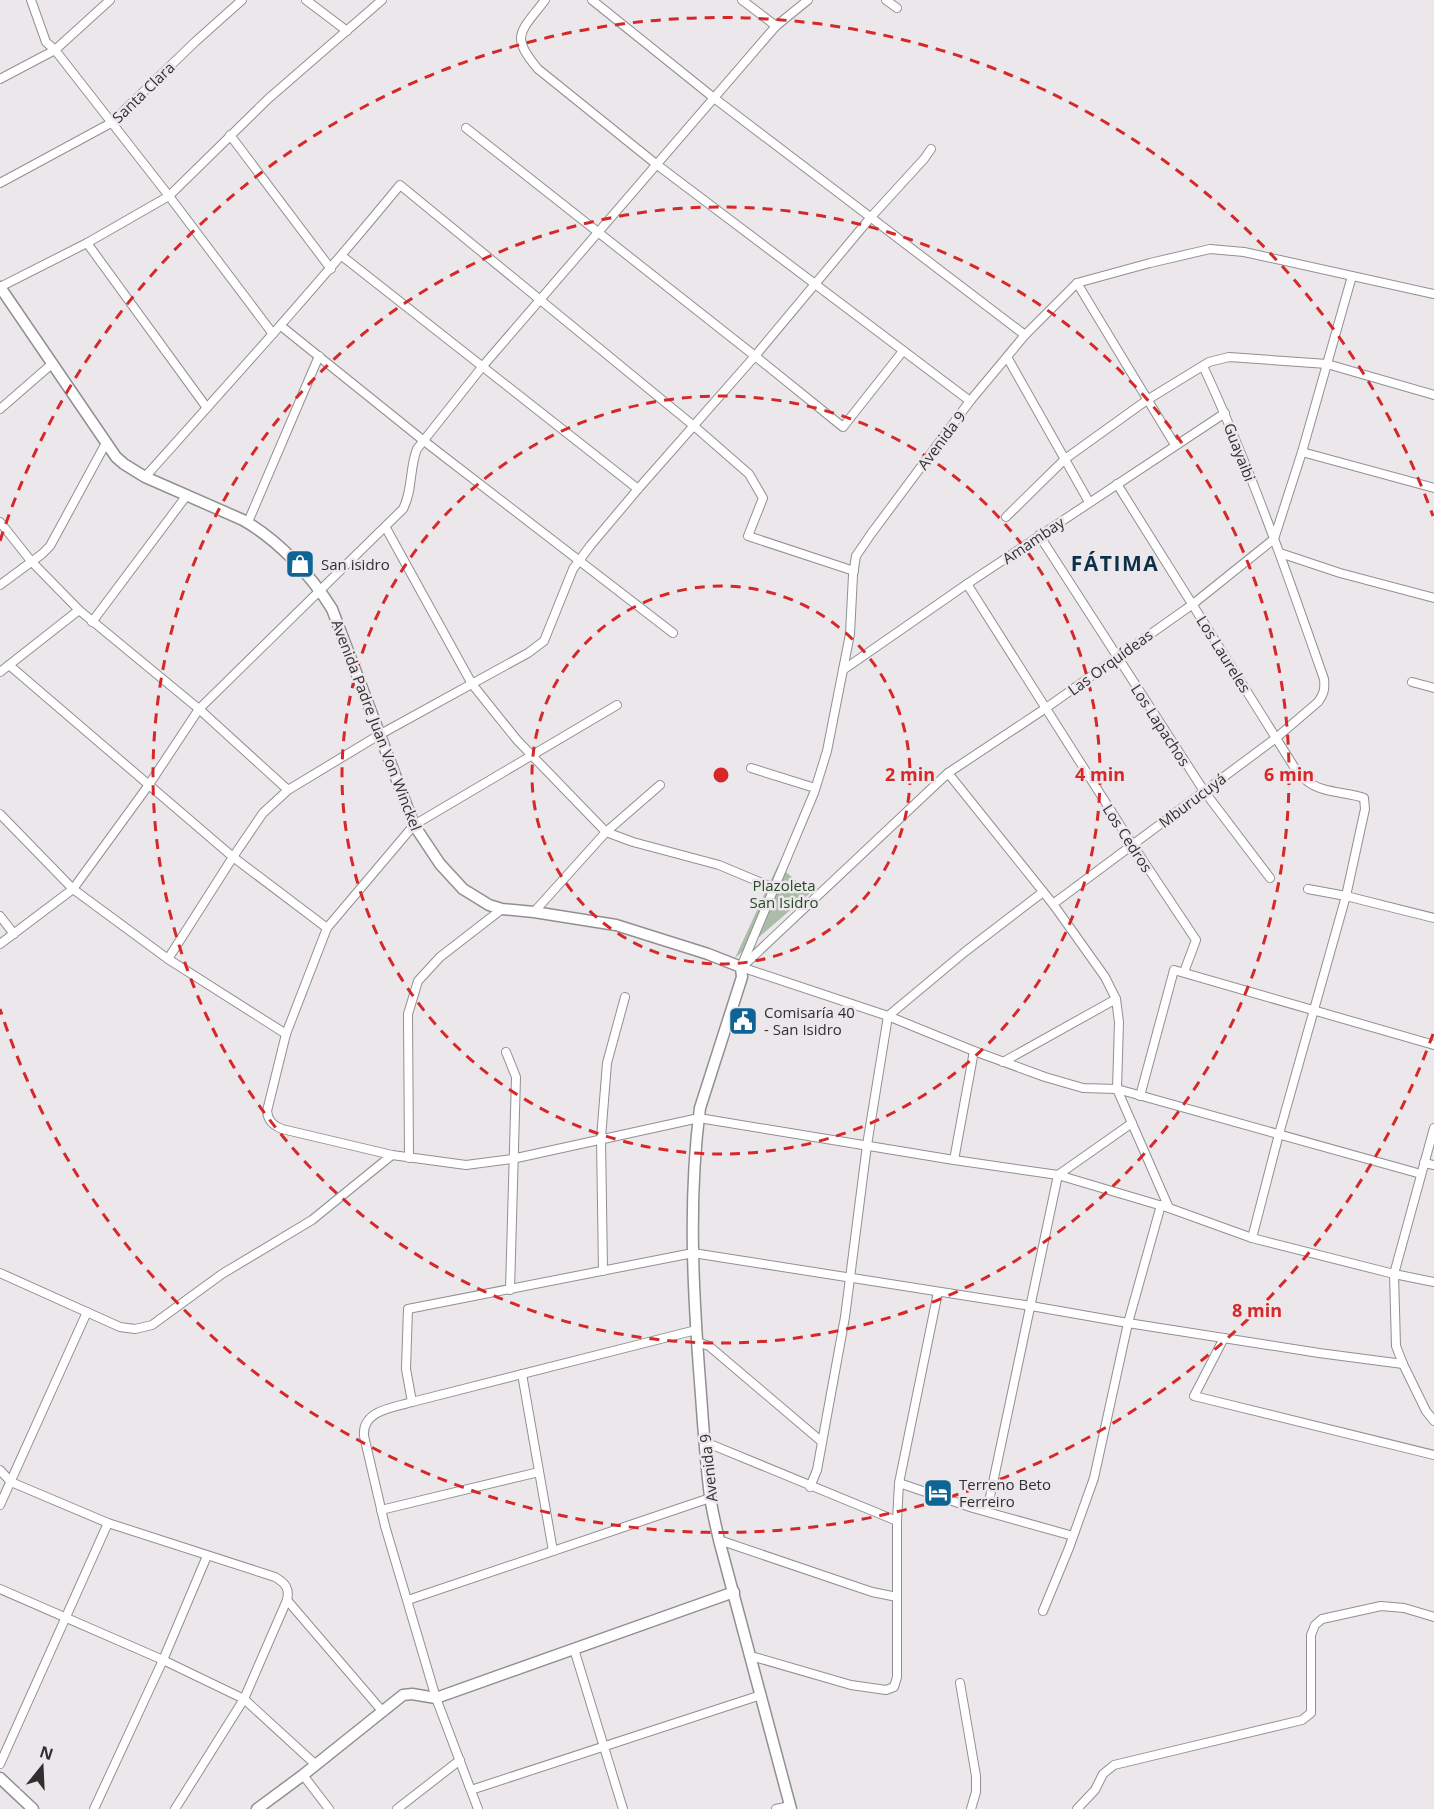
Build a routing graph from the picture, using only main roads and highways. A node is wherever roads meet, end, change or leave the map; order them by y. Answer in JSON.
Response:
{"nodes":[{"id":1,"x":0,"y":287,"type":"edge"},
{"id":2,"x":699,"y":1118,"type":"joint"},
{"id":3,"x":734,"y":1592,"type":"junction"},
{"id":4,"x":0,"y":1778,"type":"edge"},
{"id":5,"x":790,"y":1808,"type":"edge"},
{"id":6,"x":33,"y":1809,"type":"edge"},
{"id":7,"x":257,"y":1809,"type":"edge"}],
"edges":[{"from":1,"to":2,"type":"main road","name":"Avenida Padre Juan Von Winckel"},
{"from":2,"to":3,"type":"main road","name":"Avenida 9"},
{"from":3,"to":5,"type":"main road","name":"Avenida 9"},
{"from":3,"to":7,"type":"main road"},
{"from":4,"to":6,"type":"main road"}]}
